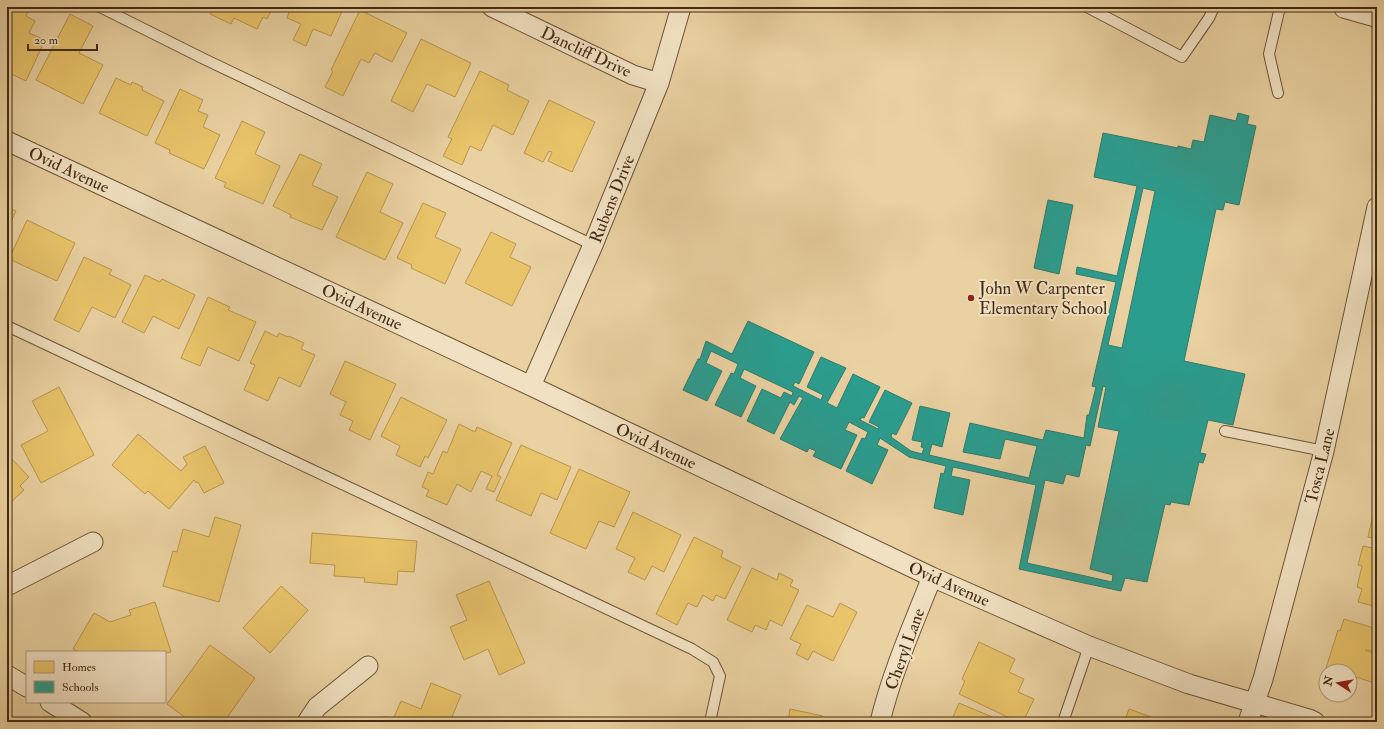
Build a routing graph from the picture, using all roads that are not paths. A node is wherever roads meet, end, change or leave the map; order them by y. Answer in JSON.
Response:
{"nodes":[{"id":1,"x":100,"y":7,"type":"edge"},
{"id":2,"x":492,"y":7,"type":"edge"},
{"id":3,"x":681,"y":7,"type":"edge"},
{"id":4,"x":1087,"y":7,"type":"edge"},
{"id":5,"x":1214,"y":7,"type":"edge"},
{"id":6,"x":1280,"y":7,"type":"edge"},
{"id":7,"x":1345,"y":7,"type":"edge"},
{"id":8,"x":1377,"y":16,"type":"edge"},
{"id":9,"x":659,"y":83,"type":"junction"},
{"id":10,"x":1278,"y":93,"type":"dead end"},
{"id":11,"x":7,"y":142,"type":"edge"},
{"id":12,"x":1377,"y":207,"type":"edge"},
{"id":13,"x":593,"y":245,"type":"junction"},
{"id":14,"x":7,"y":326,"type":"edge"},
{"id":15,"x":531,"y":386,"type":"junction"},
{"id":16,"x":1225,"y":431,"type":"dead end"},
{"id":17,"x":1324,"y":451,"type":"junction"},
{"id":18,"x":93,"y":542,"type":"dead end"},
{"id":19,"x":932,"y":577,"type":"junction"},
{"id":20,"x":7,"y":586,"type":"edge"},
{"id":21,"x":1089,"y":646,"type":"junction"},
{"id":22,"x":368,"y":666,"type":"dead end"},
{"id":23,"x":7,"y":675,"type":"edge"},
{"id":24,"x":26,"y":686,"type":"edge"},
{"id":25,"x":1255,"y":702,"type":"junction"},
{"id":26,"x":52,"y":703,"type":"edge"},
{"id":27,"x":82,"y":722,"type":"edge"},
{"id":28,"x":307,"y":722,"type":"edge"},
{"id":29,"x":710,"y":722,"type":"edge"},
{"id":30,"x":880,"y":722,"type":"edge"},
{"id":31,"x":1063,"y":722,"type":"edge"},
{"id":32,"x":1248,"y":722,"type":"edge"},
{"id":33,"x":1315,"y":722,"type":"edge"}],
"edges":[{"from":1,"to":13,"type":"lane"},
{"from":2,"to":9,"type":"street","name":"Dancliff Drive"},
{"from":3,"to":9,"type":"street","name":"Rubens Drive"},
{"from":4,"to":5,"type":"lane"},
{"from":6,"to":10,"type":"lane"},
{"from":7,"to":8,"type":"street"},
{"from":9,"to":13,"type":"street","name":"Rubens Drive"},
{"from":11,"to":15,"type":"street","name":"Ovid Avenue"},
{"from":12,"to":17,"type":"street","name":"Tosca Lane"},
{"from":13,"to":15,"type":"street","name":"Rubens Drive"},
{"from":14,"to":29,"type":"lane"},
{"from":15,"to":19,"type":"street","name":"Ovid Avenue"},
{"from":16,"to":17,"type":"lane"},
{"from":17,"to":25,"type":"street","name":"Tosca Lane"},
{"from":18,"to":20,"type":"street"},
{"from":19,"to":21,"type":"street","name":"Ovid Avenue"},
{"from":19,"to":30,"type":"street","name":"Cheryl Lane"},
{"from":21,"to":25,"type":"street","name":"Ovid Avenue"},
{"from":21,"to":31,"type":"lane"},
{"from":22,"to":28,"type":"street"},
{"from":23,"to":24,"type":"street"},
{"from":25,"to":32,"type":"street","name":"Tosca Lane"},
{"from":25,"to":33,"type":"street","name":"Ovid Avenue"},
{"from":26,"to":27,"type":"street"}]}
